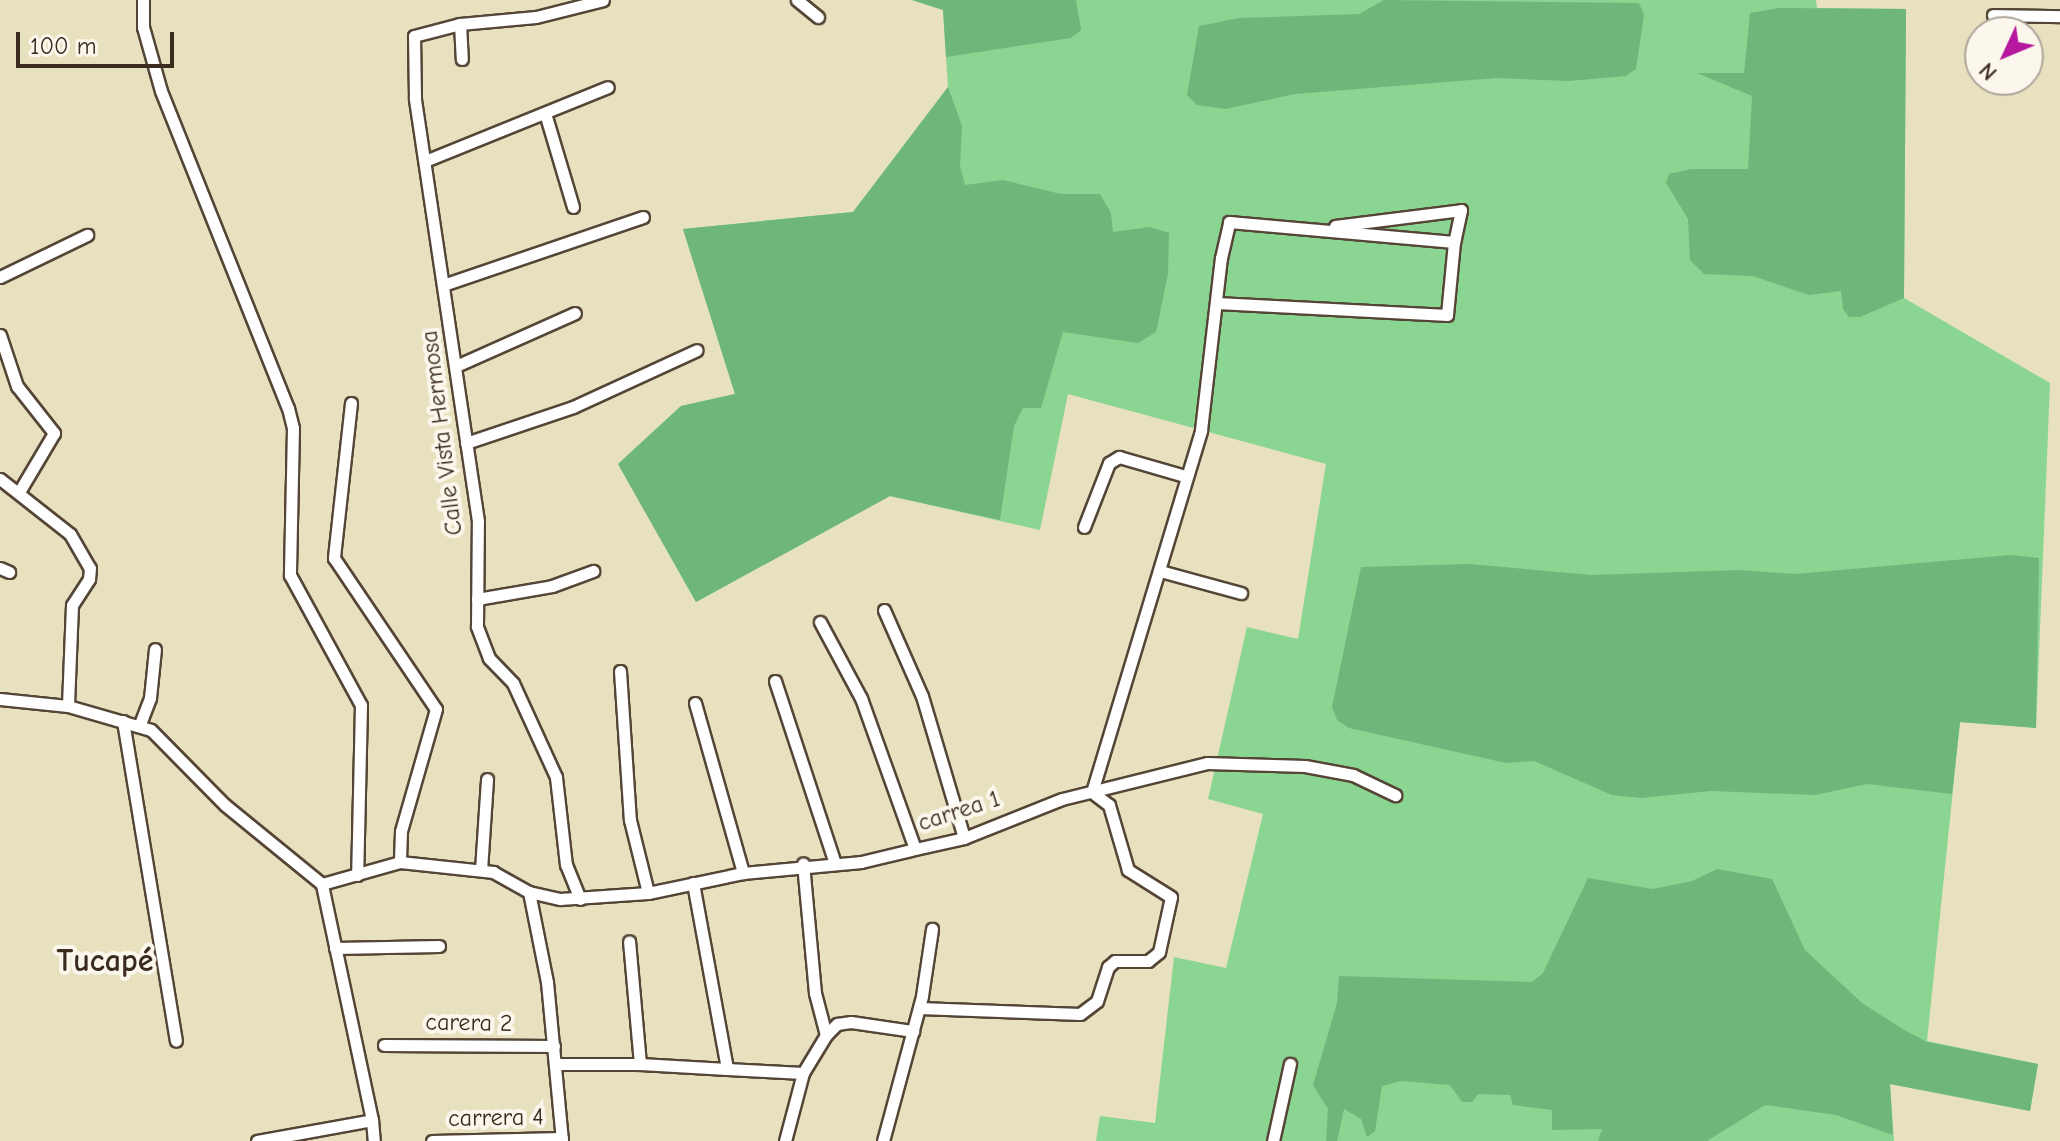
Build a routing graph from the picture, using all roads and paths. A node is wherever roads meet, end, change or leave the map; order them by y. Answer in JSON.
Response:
{"nodes":[{"id":1,"x":143,"y":0,"type":"edge"},
{"id":2,"x":797,"y":0,"type":"edge"},
{"id":3,"x":598,"y":1,"type":"edge"},
{"id":4,"x":1993,"y":15,"type":"dead end"},
{"id":5,"x":2060,"y":16,"type":"edge"},
{"id":6,"x":818,"y":17,"type":"dead end"},
{"id":7,"x":460,"y":24,"type":"junction"},
{"id":8,"x":462,"y":59,"type":"dead end"},
{"id":9,"x":608,"y":87,"type":"dead end"},
{"id":10,"x":545,"y":113,"type":"junction"},
{"id":11,"x":425,"y":161,"type":"junction"},
{"id":12,"x":573,"y":207,"type":"dead end"},
{"id":13,"x":643,"y":217,"type":"dead end"},
{"id":14,"x":1313,"y":228,"type":"junction"},
{"id":15,"x":87,"y":235,"type":"dead end"},
{"id":16,"x":1454,"y":242,"type":"junction"},
{"id":17,"x":0,"y":277,"type":"edge"},
{"id":18,"x":446,"y":284,"type":"junction"},
{"id":19,"x":1217,"y":303,"type":"junction"},
{"id":20,"x":575,"y":313,"type":"dead end"},
{"id":21,"x":0,"y":335,"type":"edge"},
{"id":22,"x":697,"y":350,"type":"dead end"},
{"id":23,"x":456,"y":366,"type":"junction"},
{"id":24,"x":351,"y":403,"type":"dead end"},
{"id":25,"x":466,"y":443,"type":"junction"},
{"id":26,"x":1185,"y":476,"type":"junction"},
{"id":27,"x":0,"y":479,"type":"edge"},
{"id":28,"x":19,"y":492,"type":"junction"},
{"id":29,"x":1084,"y":527,"type":"dead end"},
{"id":30,"x":593,"y":571,"type":"dead end"},
{"id":31,"x":1160,"y":571,"type":"junction"},
{"id":32,"x":1241,"y":593,"type":"dead end"},
{"id":33,"x":477,"y":599,"type":"junction"},
{"id":34,"x":884,"y":610,"type":"dead end"},
{"id":35,"x":820,"y":622,"type":"dead end"},
{"id":36,"x":155,"y":649,"type":"dead end"},
{"id":37,"x":620,"y":671,"type":"dead end"},
{"id":38,"x":775,"y":681,"type":"dead end"},
{"id":39,"x":0,"y":699,"type":"edge"},
{"id":40,"x":695,"y":703,"type":"dead end"},
{"id":41,"x":68,"y":706,"type":"junction"},
{"id":42,"x":123,"y":721,"type":"junction"},
{"id":43,"x":140,"y":724,"type":"junction"},
{"id":44,"x":487,"y":779,"type":"dead end"},
{"id":45,"x":1092,"y":792,"type":"junction"},
{"id":46,"x":1395,"y":795,"type":"dead end"},
{"id":47,"x":964,"y":838,"type":"junction"},
{"id":48,"x":915,"y":849,"type":"junction"},
{"id":49,"x":400,"y":862,"type":"junction"},
{"id":50,"x":835,"y":863,"type":"junction"},
{"id":51,"x":803,"y":864,"type":"junction"},
{"id":52,"x":481,"y":870,"type":"junction"},
{"id":53,"x":743,"y":873,"type":"junction"},
{"id":54,"x":357,"y":875,"type":"junction"},
{"id":55,"x":693,"y":883,"type":"junction"},
{"id":56,"x":322,"y":884,"type":"junction"},
{"id":57,"x":529,"y":892,"type":"junction"},
{"id":58,"x":648,"y":893,"type":"junction"},
{"id":59,"x":580,"y":899,"type":"junction"},
{"id":60,"x":932,"y":929,"type":"dead end"},
{"id":61,"x":629,"y":941,"type":"dead end"},
{"id":62,"x":439,"y":946,"type":"dead end"},
{"id":63,"x":335,"y":948,"type":"junction"},
{"id":64,"x":919,"y":1008,"type":"junction"},
{"id":65,"x":913,"y":1031,"type":"junction"},
{"id":66,"x":826,"y":1035,"type":"junction"},
{"id":67,"x":176,"y":1041,"type":"dead end"},
{"id":68,"x":384,"y":1045,"type":"dead end"},
{"id":69,"x":554,"y":1046,"type":"junction"},
{"id":70,"x":556,"y":1064,"type":"junction"},
{"id":71,"x":640,"y":1064,"type":"junction"},
{"id":72,"x":1290,"y":1064,"type":"dead end"},
{"id":73,"x":727,"y":1069,"type":"junction"},
{"id":74,"x":803,"y":1073,"type":"junction"},
{"id":75,"x":372,"y":1120,"type":"junction"},
{"id":76,"x":275,"y":1139,"type":"edge"},
{"id":77,"x":562,"y":1140,"type":"edge"},
{"id":78,"x":257,"y":1141,"type":"edge"},
{"id":79,"x":374,"y":1141,"type":"edge"},
{"id":80,"x":432,"y":1141,"type":"edge"},
{"id":81,"x":785,"y":1141,"type":"edge"},
{"id":82,"x":883,"y":1141,"type":"edge"},
{"id":83,"x":1273,"y":1141,"type":"edge"}],
"edges":[{"from":1,"to":54,"type":"street"},
{"from":2,"to":6,"type":"street"},
{"from":3,"to":7,"type":"street"},
{"from":4,"to":5,"type":"street"},
{"from":7,"to":8,"type":"street"},
{"from":7,"to":11,"type":"street","name":"Calle Vista Hermosa"},
{"from":9,"to":10,"type":"street"},
{"from":10,"to":11,"type":"street"},
{"from":10,"to":12,"type":"street"},
{"from":11,"to":18,"type":"street","name":"Calle Vista Hermosa"},
{"from":13,"to":18,"type":"street"},
{"from":14,"to":16,"type":"street"},
{"from":14,"to":16,"type":"street"},
{"from":14,"to":19,"type":"street"},
{"from":15,"to":17,"type":"street"},
{"from":16,"to":19,"type":"street"},
{"from":18,"to":23,"type":"street","name":"Calle Vista Hermosa"},
{"from":19,"to":26,"type":"street"},
{"from":20,"to":23,"type":"street"},
{"from":21,"to":28,"type":"street"},
{"from":22,"to":25,"type":"street"},
{"from":23,"to":25,"type":"street","name":"Calle Vista Hermosa"},
{"from":24,"to":49,"type":"street"},
{"from":25,"to":33,"type":"street","name":"Calle Vista Hermosa"},
{"from":26,"to":29,"type":"street"},
{"from":26,"to":31,"type":"street"},
{"from":27,"to":28,"type":"street"},
{"from":28,"to":41,"type":"street"},
{"from":30,"to":33,"type":"street"},
{"from":31,"to":32,"type":"street"},
{"from":31,"to":45,"type":"street"},
{"from":33,"to":59,"type":"street","name":"Calle Vista Hermosa"},
{"from":34,"to":47,"type":"street"},
{"from":35,"to":48,"type":"street"},
{"from":36,"to":43,"type":"street"},
{"from":37,"to":58,"type":"street"},
{"from":38,"to":50,"type":"street"},
{"from":39,"to":41,"type":"street"},
{"from":40,"to":53,"type":"street"},
{"from":41,"to":42,"type":"street"},
{"from":42,"to":43,"type":"street"},
{"from":42,"to":67,"type":"street"},
{"from":43,"to":56,"type":"street"},
{"from":44,"to":52,"type":"street"},
{"from":45,"to":46,"type":"street","name":"carrea 1"},
{"from":45,"to":47,"type":"street","name":"carrea 1"},
{"from":45,"to":64,"type":"street"},
{"from":47,"to":48,"type":"street","name":"carrea 1"},
{"from":48,"to":50,"type":"street","name":"carrea 1"},
{"from":49,"to":52,"type":"street","name":"carrea 1"},
{"from":49,"to":54,"type":"street"},
{"from":50,"to":51,"type":"street","name":"carrea 1"},
{"from":51,"to":53,"type":"street","name":"carrea 1"},
{"from":51,"to":66,"type":"street"},
{"from":52,"to":57,"type":"street","name":"carrea 1"},
{"from":53,"to":55,"type":"street","name":"carrea 1"},
{"from":54,"to":56,"type":"street"},
{"from":55,"to":58,"type":"street","name":"carrea 1"},
{"from":55,"to":73,"type":"street"},
{"from":56,"to":63,"type":"street"},
{"from":57,"to":59,"type":"street","name":"carrea 1"},
{"from":57,"to":69,"type":"street"},
{"from":58,"to":59,"type":"street","name":"carrea 1"},
{"from":60,"to":64,"type":"street"},
{"from":61,"to":71,"type":"street"},
{"from":62,"to":63,"type":"street"},
{"from":63,"to":75,"type":"street"},
{"from":64,"to":65,"type":"street"},
{"from":65,"to":66,"type":"street"},
{"from":65,"to":82,"type":"street"},
{"from":66,"to":74,"type":"street"},
{"from":68,"to":69,"type":"street","name":"carera 2"},
{"from":69,"to":70,"type":"street"},
{"from":70,"to":71,"type":"street"},
{"from":70,"to":77,"type":"street"},
{"from":71,"to":73,"type":"street"},
{"from":72,"to":83,"type":"street"},
{"from":73,"to":74,"type":"street"},
{"from":74,"to":81,"type":"street"},
{"from":75,"to":76,"type":"street"},
{"from":75,"to":79,"type":"street"},
{"from":76,"to":78,"type":"street"},
{"from":77,"to":80,"type":"street","name":"carrera 4"}]}
